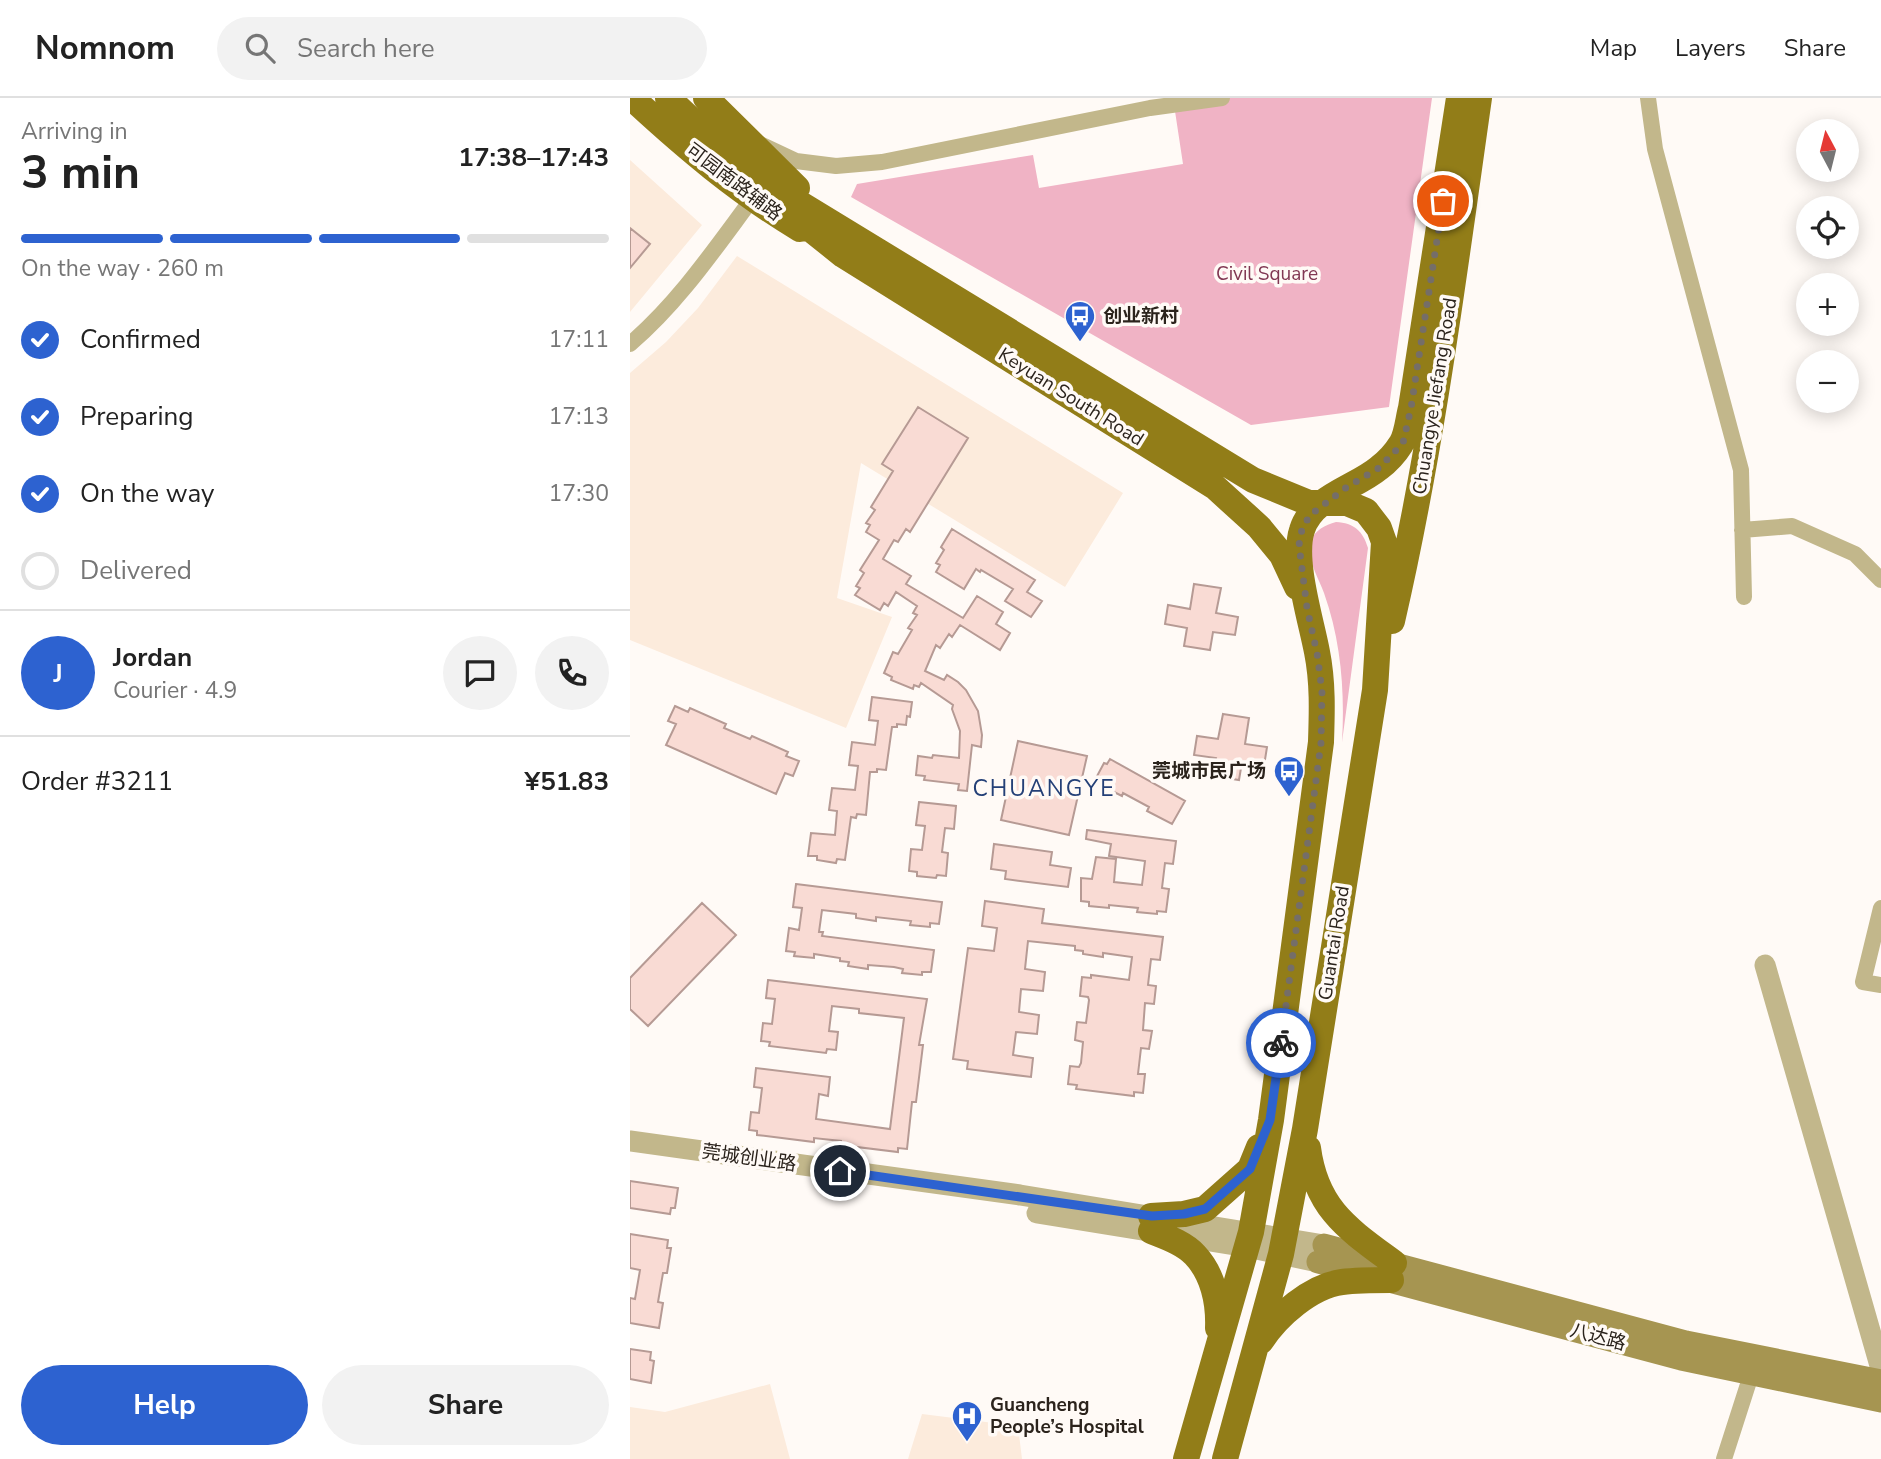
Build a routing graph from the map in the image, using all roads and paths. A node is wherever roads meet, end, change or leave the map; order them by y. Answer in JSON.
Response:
{"nodes":[{"id":1,"x":632,"y":98,"type":"edge"},
{"id":2,"x":668,"y":98,"type":"edge"},
{"id":3,"x":706,"y":98,"type":"edge"},
{"id":4,"x":1222,"y":98,"type":"edge"},
{"id":5,"x":1459,"y":98,"type":"edge"},
{"id":6,"x":1479,"y":98,"type":"edge"},
{"id":7,"x":1648,"y":98,"type":"edge"},
{"id":8,"x":1149,"y":103,"type":"edge"},
{"id":9,"x":731,"y":124,"type":"junction"},
{"id":10,"x":752,"y":199,"type":"junction"},
{"id":11,"x":810,"y":219,"type":"junction"},
{"id":12,"x":867,"y":242,"type":"junction"},
{"id":13,"x":844,"y":256,"type":"junction"},
{"id":14,"x":630,"y":344,"type":"edge"},
{"id":15,"x":1347,"y":487,"type":"junction"},
{"id":16,"x":1269,"y":489,"type":"junction"},
{"id":17,"x":1322,"y":504,"type":"junction"},
{"id":18,"x":1742,"y":530,"type":"junction"},
{"id":19,"x":1881,"y":580,"type":"edge"},
{"id":20,"x":1744,"y":597,"type":"dead end"},
{"id":21,"x":1307,"y":608,"type":"junction"},
{"id":22,"x":1375,"y":690,"type":"junction"},
{"id":23,"x":1881,"y":908,"type":"edge"},
{"id":24,"x":1765,"y":965,"type":"dead end"},
{"id":25,"x":1881,"y":985,"type":"edge"},
{"id":26,"x":1270,"y":1120,"type":"junction"},
{"id":27,"x":1305,"y":1129,"type":"junction"},
{"id":28,"x":630,"y":1141,"type":"edge"},
{"id":29,"x":630,"y":1153,"type":"edge"},
{"id":30,"x":1151,"y":1223,"type":"junction"},
{"id":31,"x":1249,"y":1239,"type":"junction"},
{"id":32,"x":1282,"y":1246,"type":"junction"},
{"id":33,"x":1321,"y":1253,"type":"joint"},
{"id":34,"x":1393,"y":1271,"type":"junction"},
{"id":35,"x":1217,"y":1347,"type":"junction"},
{"id":36,"x":1253,"y":1355,"type":"junction"},
{"id":37,"x":1881,"y":1369,"type":"edge"},
{"id":38,"x":1751,"y":1375,"type":"junction"},
{"id":39,"x":1881,"y":1381,"type":"edge"},
{"id":40,"x":1881,"y":1401,"type":"edge"},
{"id":41,"x":1186,"y":1459,"type":"edge"},
{"id":42,"x":1225,"y":1459,"type":"edge"},
{"id":43,"x":1724,"y":1459,"type":"edge"}],
"edges":[{"from":1,"to":10,"type":"main road","name":"可园南路辅路"},
{"from":2,"to":11,"type":"main road"},
{"from":3,"to":9,"type":"main road","name":"可园南路辅路"},
{"from":4,"to":8,"type":"street"},
{"from":5,"to":15,"type":"main road","name":"Chuangye Jiefang Road"},
{"from":6,"to":22,"type":"main road","name":"Chuangye Jiefang Road"},
{"from":7,"to":18,"type":"street"},
{"from":8,"to":9,"type":"street"},
{"from":9,"to":12,"type":"main road","name":"可园南路辅路"},
{"from":10,"to":13,"type":"main road","name":"可园南路辅路"},
{"from":10,"to":14,"type":"street"},
{"from":11,"to":12,"type":"main road","name":"Keyuan South Road"},
{"from":11,"to":13,"type":"main road","name":"Keyuan South Road"},
{"from":12,"to":16,"type":"main road","name":"Keyuan South Road"},
{"from":13,"to":21,"type":"main road","name":"Keyuan South Road"},
{"from":15,"to":16,"type":"main road"},
{"from":15,"to":17,"type":"main road","name":"Chuangye Jiefang Road"},
{"from":16,"to":17,"type":"main road","name":"Keyuan South Road"},
{"from":17,"to":21,"type":"main road","name":"Chuangye Jiefang Road"},
{"from":17,"to":22,"type":"main road","name":"Guantai Road"},
{"from":18,"to":19,"type":"street"},
{"from":18,"to":20,"type":"street"},
{"from":21,"to":26,"type":"main road","name":"Guantai Road"},
{"from":22,"to":27,"type":"main road","name":"Guantai Road"},
{"from":23,"to":25,"type":"street"},
{"from":24,"to":37,"type":"street"},
{"from":26,"to":30,"type":"main road"},
{"from":26,"to":31,"type":"main road","name":"Guantai Road"},
{"from":27,"to":32,"type":"main road","name":"Guantai Road"},
{"from":27,"to":34,"type":"main road"},
{"from":28,"to":30,"type":"street","name":"莞城创业路"},
{"from":29,"to":30,"type":"street","name":"莞城创业路"},
{"from":30,"to":31,"type":"street","name":"莞城创业路"},
{"from":30,"to":35,"type":"main road"},
{"from":31,"to":32,"type":"street","name":"莞城创业路"},
{"from":31,"to":35,"type":"main road","name":"Guantai Road"},
{"from":32,"to":33,"type":"street","name":"莞城创业路"},
{"from":32,"to":36,"type":"main road","name":"Guantai Road"},
{"from":33,"to":34,"type":"main road","name":"八达路"},
{"from":34,"to":36,"type":"main road"},
{"from":34,"to":38,"type":"main road","name":"八达路"},
{"from":34,"to":39,"type":"main road","name":"八达路"},
{"from":35,"to":41,"type":"main road","name":"Guantai Road"},
{"from":36,"to":42,"type":"main road","name":"Guantai Road"},
{"from":38,"to":40,"type":"main road","name":"八达路"},
{"from":38,"to":43,"type":"street"}]}
